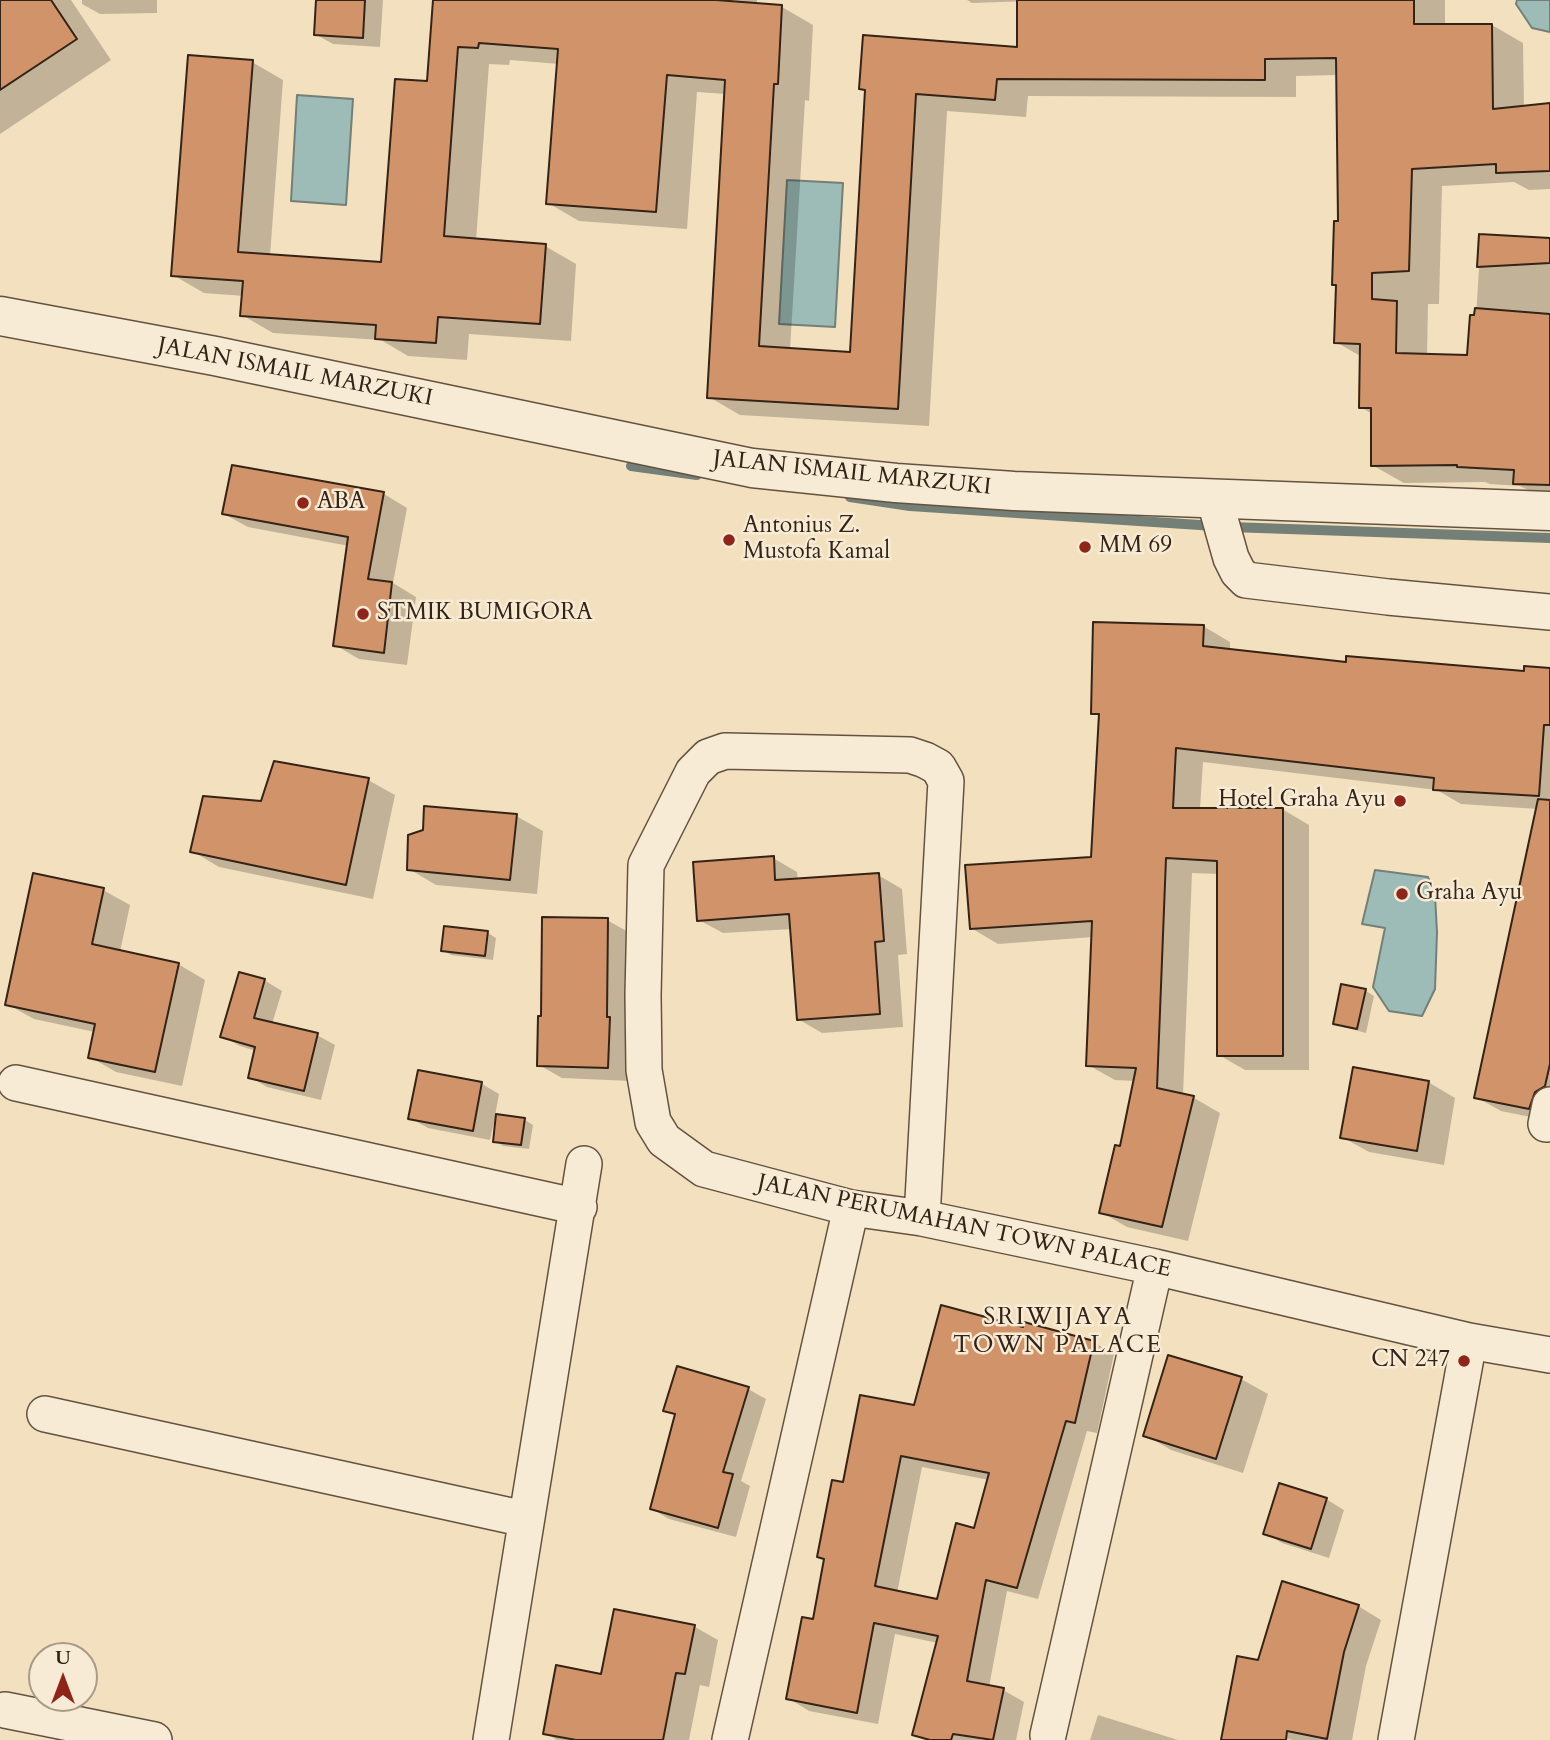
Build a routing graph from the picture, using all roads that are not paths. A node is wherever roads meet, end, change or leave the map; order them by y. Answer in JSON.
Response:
{"nodes":[{"id":1,"x":0,"y":316,"type":"edge"},
{"id":2,"x":1217,"y":507,"type":"junction"},
{"id":3,"x":1550,"y":511,"type":"edge"},
{"id":4,"x":1550,"y":612,"type":"edge"},
{"id":5,"x":16,"y":1083,"type":"dead end"},
{"id":6,"x":584,"y":1164,"type":"dead end"},
{"id":7,"x":579,"y":1207,"type":"junction"},
{"id":8,"x":851,"y":1208,"type":"junction"},
{"id":9,"x":922,"y":1218,"type":"junction"},
{"id":10,"x":1155,"y":1267,"type":"junction"},
{"id":11,"x":1469,"y":1341,"type":"junction"},
{"id":12,"x":1550,"y":1355,"type":"edge"},
{"id":13,"x":45,"y":1414,"type":"dead end"},
{"id":14,"x":525,"y":1519,"type":"junction"},
{"id":15,"x":5,"y":1710,"type":"dead end"},
{"id":16,"x":1048,"y":1735,"type":"dead end"},
{"id":17,"x":154,"y":1740,"type":"edge"},
{"id":18,"x":491,"y":1740,"type":"edge"},
{"id":19,"x":730,"y":1740,"type":"edge"},
{"id":20,"x":1396,"y":1740,"type":"edge"}],
"edges":[{"from":1,"to":2,"type":"street","name":"JALAN ISMAIL MARZUKI"},
{"from":2,"to":3,"type":"street","name":"JALAN ISMAIL MARZUKI"},
{"from":2,"to":4,"type":"street"},
{"from":5,"to":7,"type":"street"},
{"from":6,"to":7,"type":"street"},
{"from":7,"to":14,"type":"street"},
{"from":8,"to":9,"type":"street","name":"JALAN PERUMAHAN TOWN PALACE"},
{"from":8,"to":9,"type":"street","name":"JALAN PERUMAHAN TOWN PALACE"},
{"from":8,"to":19,"type":"street"},
{"from":9,"to":10,"type":"street","name":"JALAN PERUMAHAN TOWN PALACE"},
{"from":10,"to":11,"type":"street","name":"JALAN PERUMAHAN TOWN PALACE"},
{"from":10,"to":16,"type":"street"},
{"from":11,"to":12,"type":"street","name":"JALAN PERUMAHAN TOWN PALACE"},
{"from":11,"to":20,"type":"street"},
{"from":13,"to":14,"type":"street"},
{"from":14,"to":18,"type":"street"},
{"from":15,"to":17,"type":"street"}]}
